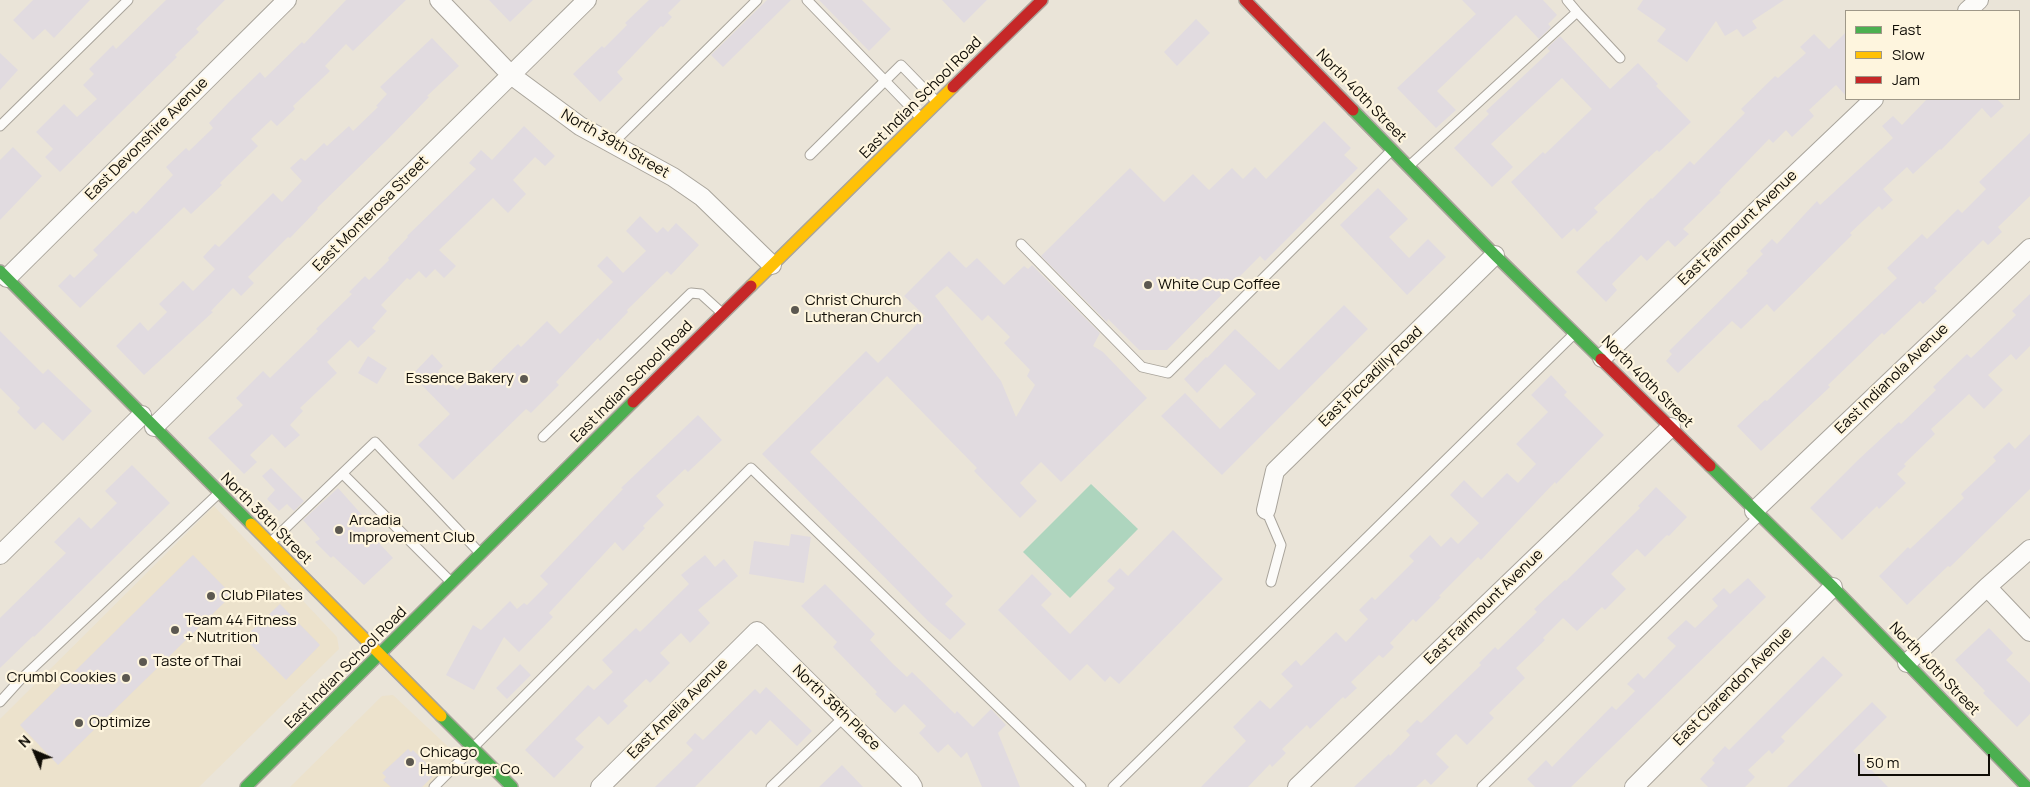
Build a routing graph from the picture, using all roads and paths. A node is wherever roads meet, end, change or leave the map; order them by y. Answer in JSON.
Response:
{"nodes":[{"id":1,"x":128,"y":0,"type":"edge"},
{"id":2,"x":287,"y":0,"type":"edge"},
{"id":3,"x":439,"y":0,"type":"edge"},
{"id":4,"x":587,"y":0,"type":"edge"},
{"id":5,"x":757,"y":0,"type":"edge"},
{"id":6,"x":808,"y":0,"type":"edge"},
{"id":7,"x":1042,"y":0,"type":"edge"},
{"id":8,"x":1245,"y":0,"type":"edge"},
{"id":9,"x":1567,"y":0,"type":"edge"},
{"id":10,"x":1979,"y":0,"type":"edge"},
{"id":11,"x":1968,"y":10,"type":"edge"},
{"id":12,"x":1577,"y":12,"type":"junction"},
{"id":13,"x":1620,"y":58,"type":"dead end"},
{"id":14,"x":511,"y":75,"type":"junction"},
{"id":15,"x":885,"y":80,"type":"junction"},
{"id":16,"x":1873,"y":100,"type":"edge"},
{"id":17,"x":937,"y":102,"type":"junction"},
{"id":18,"x":922,"y":118,"type":"junction"},
{"id":19,"x":0,"y":126,"type":"edge"},
{"id":20,"x":613,"y":143,"type":"junction"},
{"id":21,"x":1392,"y":150,"type":"junction"},
{"id":22,"x":810,"y":155,"type":"dead end"},
{"id":23,"x":1408,"y":166,"type":"junction"},
{"id":24,"x":1021,"y":244,"type":"dead end"},
{"id":25,"x":2030,"y":248,"type":"edge"},
{"id":26,"x":1495,"y":255,"type":"junction"},
{"id":27,"x":772,"y":266,"type":"junction"},
{"id":28,"x":3,"y":274,"type":"edge"},
{"id":29,"x":722,"y":314,"type":"junction"},
{"id":30,"x":1575,"y":333,"type":"junction"},
{"id":31,"x":1602,"y":358,"type":"junction"},
{"id":32,"x":148,"y":421,"type":"junction"},
{"id":33,"x":1671,"y":427,"type":"junction"},
{"id":34,"x":543,"y":437,"type":"dead end"},
{"id":35,"x":342,"y":474,"type":"junction"},
{"id":36,"x":220,"y":493,"type":"junction"},
{"id":37,"x":1266,"y":510,"type":"joint"},
{"id":38,"x":1757,"y":513,"type":"junction"},
{"id":39,"x":270,"y":544,"type":"junction"},
{"id":40,"x":2030,"y":549,"type":"edge"},
{"id":41,"x":481,"y":554,"type":"junction"},
{"id":42,"x":0,"y":555,"type":"edge"},
{"id":43,"x":1271,"y":582,"type":"dead end"},
{"id":44,"x":452,"y":583,"type":"junction"},
{"id":45,"x":1832,"y":587,"type":"junction"},
{"id":46,"x":1987,"y":587,"type":"junction"},
{"id":47,"x":757,"y":631,"type":"joint"},
{"id":48,"x":2030,"y":632,"type":"edge"},
{"id":49,"x":381,"y":655,"type":"junction"},
{"id":50,"x":1908,"y":664,"type":"junction"},
{"id":51,"x":0,"y":702,"type":"edge"},
{"id":52,"x":844,"y":716,"type":"junction"},
{"id":53,"x":473,"y":748,"type":"junction"},
{"id":54,"x":246,"y":787,"type":"edge"},
{"id":55,"x":434,"y":787,"type":"edge"},
{"id":56,"x":512,"y":787,"type":"edge"},
{"id":57,"x":600,"y":787,"type":"edge"},
{"id":58,"x":771,"y":787,"type":"edge"},
{"id":59,"x":913,"y":787,"type":"edge"},
{"id":60,"x":1081,"y":787,"type":"edge"},
{"id":61,"x":1113,"y":787,"type":"edge"},
{"id":62,"x":1297,"y":787,"type":"edge"},
{"id":63,"x":1482,"y":787,"type":"edge"},
{"id":64,"x":1634,"y":787,"type":"edge"},
{"id":65,"x":2027,"y":787,"type":"edge"}],
"edges":[{"from":1,"to":19,"type":"lane"},
{"from":2,"to":28,"type":"street","name":"East Devonshire Avenue"},
{"from":3,"to":14,"type":"street","name":"North 39th Street"},
{"from":4,"to":14,"type":"street","name":"East Monterosa Street"},
{"from":5,"to":20,"type":"lane"},
{"from":6,"to":15,"type":"lane"},
{"from":7,"to":17,"type":"main road","name":"East Indian School Road"},
{"from":8,"to":21,"type":"main road","name":"North 40th Street"},
{"from":9,"to":12,"type":"lane"},
{"from":10,"to":11,"type":"street"},
{"from":12,"to":13,"type":"lane"},
{"from":12,"to":23,"type":"lane"},
{"from":14,"to":20,"type":"street","name":"North 39th Street"},
{"from":14,"to":32,"type":"street","name":"East Monterosa Street"},
{"from":15,"to":17,"type":"lane"},
{"from":15,"to":18,"type":"lane"},
{"from":15,"to":22,"type":"lane"},
{"from":16,"to":31,"type":"street","name":"East Fairmount Avenue"},
{"from":17,"to":18,"type":"main road","name":"East Indian School Road"},
{"from":18,"to":27,"type":"main road","name":"East Indian School Road"},
{"from":20,"to":27,"type":"street","name":"North 39th Street"},
{"from":21,"to":23,"type":"main road","name":"North 40th Street"},
{"from":21,"to":24,"type":"lane"},
{"from":23,"to":26,"type":"main road","name":"North 40th Street"},
{"from":25,"to":38,"type":"street","name":"East Indianola Avenue"},
{"from":26,"to":30,"type":"main road","name":"North 40th Street"},
{"from":26,"to":37,"type":"street","name":"East Piccadilly Road"},
{"from":27,"to":29,"type":"main road","name":"East Indian School Road"},
{"from":28,"to":32,"type":"main road","name":"North 38th Street"},
{"from":29,"to":34,"type":"lane"},
{"from":29,"to":41,"type":"main road","name":"East Indian School Road"},
{"from":30,"to":31,"type":"main road","name":"North 40th Street"},
{"from":30,"to":61,"type":"lane"},
{"from":31,"to":33,"type":"main road","name":"North 40th Street"},
{"from":32,"to":36,"type":"main road","name":"North 38th Street"},
{"from":32,"to":42,"type":"street","name":"East Monterosa Street"},
{"from":33,"to":38,"type":"main road","name":"North 40th Street"},
{"from":33,"to":62,"type":"street","name":"East Fairmount Avenue"},
{"from":35,"to":39,"type":"lane"},
{"from":35,"to":41,"type":"lane"},
{"from":35,"to":44,"type":"lane"},
{"from":36,"to":39,"type":"main road","name":"North 38th Street"},
{"from":36,"to":51,"type":"lane"},
{"from":37,"to":43,"type":"lane"},
{"from":38,"to":45,"type":"main road","name":"North 40th Street"},
{"from":38,"to":63,"type":"lane"},
{"from":39,"to":49,"type":"main road","name":"North 38th Street"},
{"from":40,"to":46,"type":"street"},
{"from":41,"to":44,"type":"main road","name":"East Indian School Road"},
{"from":44,"to":49,"type":"main road","name":"East Indian School Road"},
{"from":45,"to":50,"type":"main road","name":"North 40th Street"},
{"from":45,"to":64,"type":"street","name":"East Clarendon Avenue"},
{"from":46,"to":48,"type":"street"},
{"from":46,"to":50,"type":"street"},
{"from":47,"to":52,"type":"street","name":"North 38th Place"},
{"from":47,"to":57,"type":"street","name":"East Amelia Avenue"},
{"from":49,"to":53,"type":"main road","name":"North 38th Street"},
{"from":49,"to":54,"type":"main road","name":"East Indian School Road"},
{"from":50,"to":65,"type":"main road","name":"North 40th Street"},
{"from":52,"to":58,"type":"lane"},
{"from":52,"to":59,"type":"street","name":"North 38th Place"},
{"from":53,"to":55,"type":"lane"},
{"from":53,"to":56,"type":"main road","name":"North 38th Street"},
{"from":53,"to":60,"type":"lane"}]}
